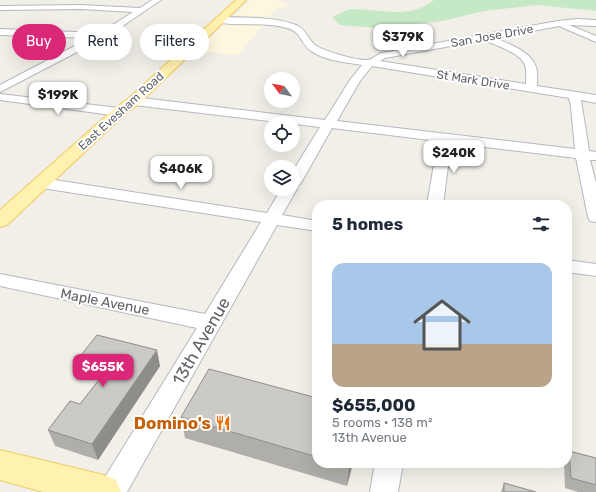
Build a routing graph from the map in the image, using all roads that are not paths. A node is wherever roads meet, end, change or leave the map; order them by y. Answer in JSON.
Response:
{"nodes":[{"id":1,"x":157,"y":0,"type":"edge"},
{"id":2,"x":241,"y":0,"type":"edge"},
{"id":3,"x":0,"y":8,"type":"edge"},
{"id":4,"x":139,"y":10,"type":"junction"},
{"id":5,"x":219,"y":20,"type":"junction"},
{"id":6,"x":596,"y":23,"type":"edge"},
{"id":7,"x":119,"y":24,"type":"edge"},
{"id":8,"x":558,"y":24,"type":"junction"},
{"id":9,"x":0,"y":32,"type":"edge"},
{"id":10,"x":74,"y":35,"type":"edge"},
{"id":11,"x":485,"y":37,"type":"junction"},
{"id":12,"x":596,"y":39,"type":"edge"},
{"id":13,"x":74,"y":50,"type":"edge"},
{"id":14,"x":368,"y":64,"type":"junction"},
{"id":15,"x":0,"y":89,"type":"edge"},
{"id":16,"x":532,"y":89,"type":"junction"},
{"id":17,"x":574,"y":96,"type":"junction"},
{"id":18,"x":0,"y":97,"type":"edge"},
{"id":19,"x":596,"y":99,"type":"edge"},
{"id":20,"x":134,"y":101,"type":"junction"},
{"id":21,"x":119,"y":112,"type":"junction"},
{"id":22,"x":328,"y":124,"type":"junction"},
{"id":23,"x":445,"y":138,"type":"junction"},
{"id":24,"x":582,"y":154,"type":"junction"},
{"id":25,"x":596,"y":156,"type":"edge"},
{"id":26,"x":300,"y":171,"type":"edge"},
{"id":27,"x":42,"y":182,"type":"junction"},
{"id":28,"x":285,"y":196,"type":"edge"},
{"id":29,"x":436,"y":200,"type":"edge"},
{"id":30,"x":596,"y":217,"type":"edge"},
{"id":31,"x":272,"y":219,"type":"junction"},
{"id":32,"x":0,"y":221,"type":"edge"},
{"id":33,"x":312,"y":225,"type":"edge"},
{"id":34,"x":572,"y":267,"type":"edge"},
{"id":35,"x":596,"y":270,"type":"edge"},
{"id":36,"x":0,"y":280,"type":"edge"},
{"id":37,"x":211,"y":323,"type":"junction"},
{"id":38,"x":0,"y":465,"type":"edge"},
{"id":39,"x":388,"y":468,"type":"edge"},
{"id":40,"x":104,"y":492,"type":"edge"},
{"id":41,"x":112,"y":492,"type":"edge"},
{"id":42,"x":384,"y":492,"type":"edge"}],
"edges":[{"from":1,"to":4,"type":"street"},
{"from":2,"to":5,"type":"main road","name":"East Evesham Road"},
{"from":3,"to":4,"type":"street"},
{"from":4,"to":7,"type":"street"},
{"from":5,"to":14,"type":"street","name":"St Mark Drive"},
{"from":5,"to":20,"type":"main road","name":"East Evesham Road"},
{"from":6,"to":8,"type":"street","name":"San Jose Drive"},
{"from":8,"to":11,"type":"street","name":"San Jose Drive"},
{"from":8,"to":12,"type":"street"},
{"from":9,"to":10,"type":"street"},
{"from":11,"to":14,"type":"street","name":"San Jose Drive"},
{"from":11,"to":16,"type":"street"},
{"from":13,"to":15,"type":"street"},
{"from":14,"to":16,"type":"street","name":"St Mark Drive"},
{"from":14,"to":22,"type":"street"},
{"from":16,"to":17,"type":"street","name":"St Mark Drive"},
{"from":17,"to":19,"type":"street","name":"St Mark Drive"},
{"from":17,"to":24,"type":"street"},
{"from":18,"to":21,"type":"street"},
{"from":20,"to":21,"type":"main road","name":"East Evesham Road"},
{"from":20,"to":22,"type":"street"},
{"from":21,"to":27,"type":"main road","name":"East Evesham Road"},
{"from":22,"to":23,"type":"street"},
{"from":22,"to":26,"type":"street"},
{"from":23,"to":24,"type":"street"},
{"from":23,"to":29,"type":"street"},
{"from":24,"to":25,"type":"street"},
{"from":24,"to":30,"type":"street"},
{"from":27,"to":31,"type":"street"},
{"from":27,"to":32,"type":"main road","name":"East Evesham Road"},
{"from":28,"to":31,"type":"street","name":"13th Avenue"},
{"from":31,"to":33,"type":"street"},
{"from":31,"to":37,"type":"street","name":"13th Avenue"},
{"from":34,"to":35,"type":"street"},
{"from":36,"to":37,"type":"street","name":"Maple Avenue"},
{"from":37,"to":41,"type":"street","name":"13th Avenue"},
{"from":38,"to":40,"type":"main road"},
{"from":39,"to":42,"type":"street"}]}
